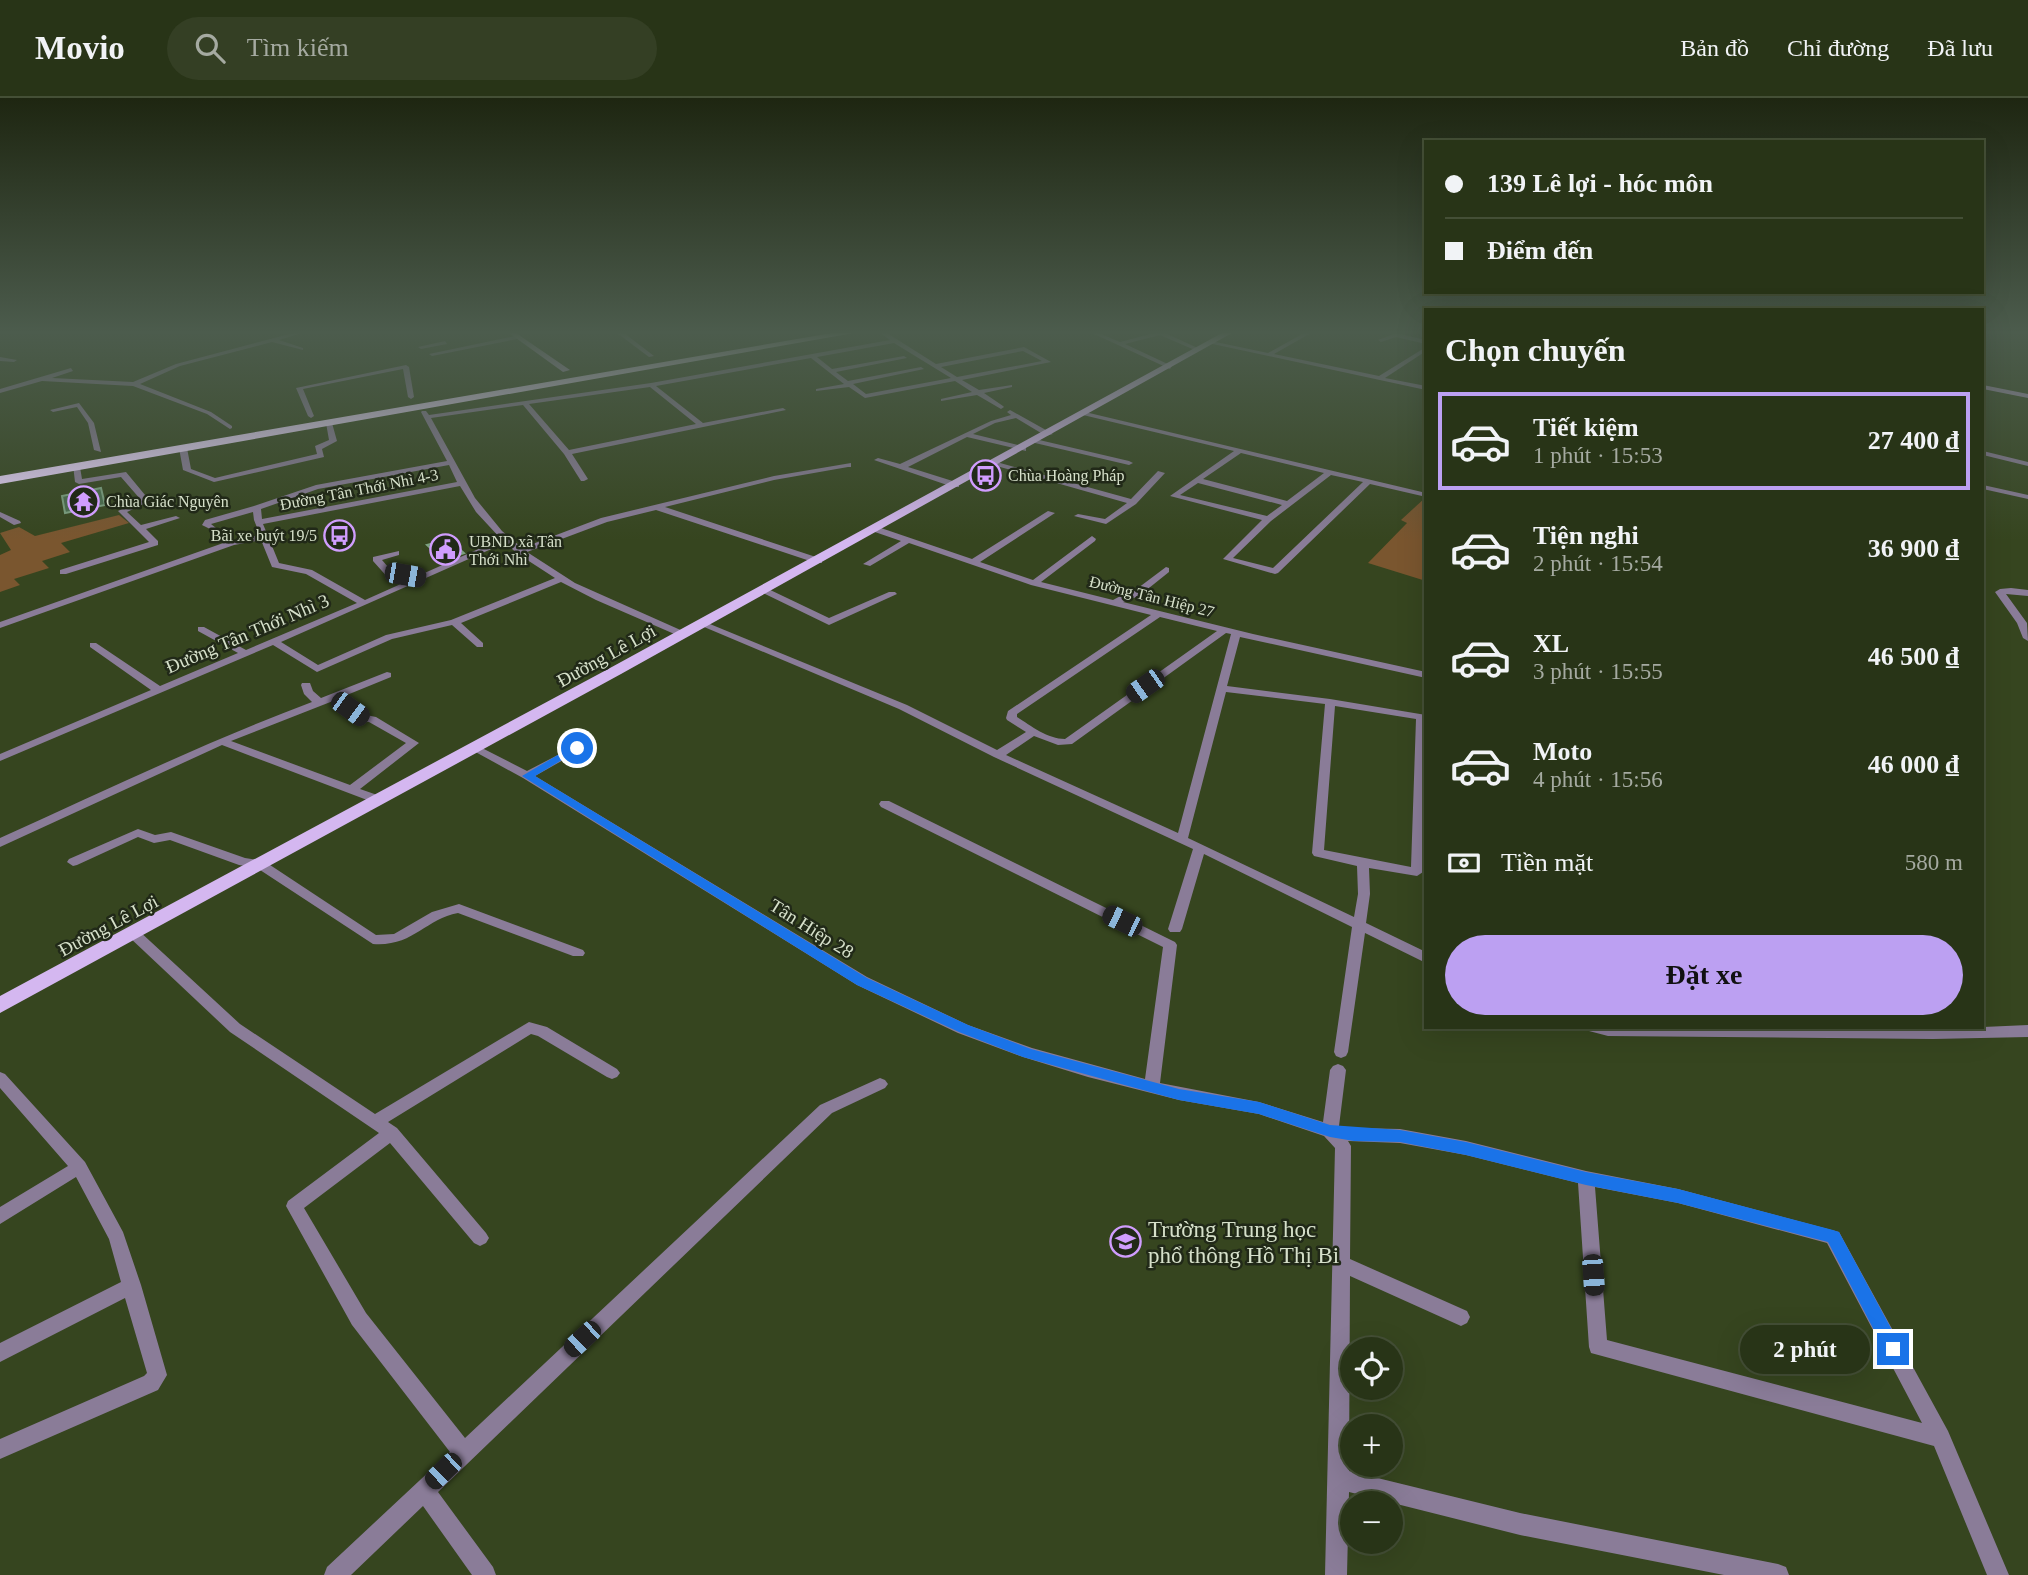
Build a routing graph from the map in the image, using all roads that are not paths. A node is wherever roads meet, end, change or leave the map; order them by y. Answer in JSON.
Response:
{"nodes":[{"id":1,"x":180,"y":402,"type":"edge"},
{"id":2,"x":305,"y":402,"type":"edge"},
{"id":3,"x":417,"y":402,"type":"edge"},
{"id":4,"x":431,"y":402,"type":"edge"},
{"id":5,"x":434,"y":402,"type":"edge"},
{"id":6,"x":436,"y":402,"type":"edge"},
{"id":7,"x":436,"y":402,"type":"edge"},
{"id":8,"x":539,"y":402,"type":"edge"},
{"id":9,"x":673,"y":402,"type":"edge"},
{"id":10,"x":993,"y":402,"type":"edge"},
{"id":11,"x":1107,"y":402,"type":"edge"},
{"id":12,"x":525,"y":404,"type":"junction"},
{"id":13,"x":418,"y":405,"type":"junction"},
{"id":14,"x":53,"y":410,"type":"dead end"},
{"id":15,"x":783,"y":410,"type":"dead end"},
{"id":16,"x":1085,"y":414,"type":"junction"},
{"id":17,"x":311,"y":415,"type":"junction"},
{"id":18,"x":1016,"y":416,"type":"junction"},
{"id":19,"x":329,"y":423,"type":"junction"},
{"id":20,"x":702,"y":425,"type":"junction"},
{"id":21,"x":230,"y":427,"type":"junction"},
{"id":22,"x":967,"y":435,"type":"junction"},
{"id":23,"x":1044,"y":437,"type":"junction"},
{"id":24,"x":183,"y":448,"type":"junction"},
{"id":25,"x":1023,"y":449,"type":"junction"},
{"id":26,"x":98,"y":450,"type":"junction"},
{"id":27,"x":1239,"y":451,"type":"junction"},
{"id":28,"x":567,"y":453,"type":"junction"},
{"id":29,"x":1984,"y":453,"type":"edge"},
{"id":30,"x":878,"y":460,"type":"dead end"},
{"id":31,"x":453,"y":462,"type":"junction"},
{"id":32,"x":996,"y":463,"type":"junction"},
{"id":33,"x":1129,"y":463,"type":"dead end"},
{"id":34,"x":2028,"y":464,"type":"edge"},
{"id":35,"x":848,"y":465,"type":"dead end"},
{"id":36,"x":6,"y":467,"type":"edge"},
{"id":37,"x":76,"y":467,"type":"junction"},
{"id":38,"x":901,"y":467,"type":"junction"},
{"id":39,"x":1160,"y":473,"type":"dead end"},
{"id":40,"x":1329,"y":473,"type":"junction"},
{"id":41,"x":0,"y":478,"type":"edge"},
{"id":42,"x":584,"y":479,"type":"dead end"},
{"id":43,"x":1197,"y":480,"type":"junction"},
{"id":44,"x":1368,"y":482,"type":"junction"},
{"id":45,"x":464,"y":483,"type":"junction"},
{"id":46,"x":956,"y":485,"type":"junction"},
{"id":47,"x":1984,"y":487,"type":"edge"},
{"id":48,"x":1422,"y":495,"type":"dead end"},
{"id":49,"x":2028,"y":497,"type":"edge"},
{"id":50,"x":1133,"y":502,"type":"junction"},
{"id":51,"x":1288,"y":504,"type":"junction"},
{"id":52,"x":655,"y":507,"type":"junction"},
{"id":53,"x":257,"y":508,"type":"junction"},
{"id":54,"x":1052,"y":513,"type":"dead end"},
{"id":55,"x":0,"y":514,"type":"edge"},
{"id":56,"x":1078,"y":516,"type":"dead end"},
{"id":57,"x":176,"y":518,"type":"dead end"},
{"id":58,"x":1268,"y":519,"type":"junction"},
{"id":59,"x":259,"y":522,"type":"junction"},
{"id":60,"x":17,"y":523,"type":"dead end"},
{"id":61,"x":141,"y":528,"type":"junction"},
{"id":62,"x":212,"y":528,"type":"dead end"},
{"id":63,"x":875,"y":529,"type":"junction"},
{"id":64,"x":265,"y":537,"type":"junction"},
{"id":65,"x":1092,"y":538,"type":"dead end"},
{"id":66,"x":507,"y":539,"type":"junction"},
{"id":67,"x":907,"y":541,"type":"junction"},
{"id":68,"x":523,"y":551,"type":"junction"},
{"id":69,"x":396,"y":553,"type":"dead end"},
{"id":70,"x":819,"y":561,"type":"junction"},
{"id":71,"x":867,"y":564,"type":"dead end"},
{"id":72,"x":972,"y":564,"type":"junction"},
{"id":73,"x":1167,"y":570,"type":"dead end"},
{"id":74,"x":63,"y":572,"type":"dead end"},
{"id":75,"x":421,"y":578,"type":"junction"},
{"id":76,"x":564,"y":579,"type":"junction"},
{"id":77,"x":1034,"y":583,"type":"junction"},
{"id":78,"x":764,"y":590,"type":"junction"},
{"id":79,"x":2028,"y":593,"type":"edge"},
{"id":80,"x":892,"y":594,"type":"dead end"},
{"id":81,"x":364,"y":603,"type":"junction"},
{"id":82,"x":1114,"y":603,"type":"junction"},
{"id":83,"x":1158,"y":614,"type":"junction"},
{"id":84,"x":454,"y":622,"type":"junction"},
{"id":85,"x":702,"y":624,"type":"junction"},
{"id":86,"x":0,"y":625,"type":"edge"},
{"id":87,"x":201,"y":629,"type":"dead end"},
{"id":88,"x":1230,"y":631,"type":"junction"},
{"id":89,"x":682,"y":634,"type":"junction"},
{"id":90,"x":2028,"y":638,"type":"edge"},
{"id":91,"x":273,"y":640,"type":"junction"},
{"id":92,"x":93,"y":645,"type":"dead end"},
{"id":93,"x":480,"y":645,"type":"dead end"},
{"id":94,"x":244,"y":653,"type":"junction"},
{"id":95,"x":387,"y":675,"type":"dead end"},
{"id":96,"x":1424,"y":675,"type":"edge"},
{"id":97,"x":306,"y":685,"type":"dead end"},
{"id":98,"x":1222,"y":688,"type":"junction"},
{"id":99,"x":158,"y":690,"type":"junction"},
{"id":100,"x":336,"y":698,"type":"junction"},
{"id":101,"x":318,"y":702,"type":"junction"},
{"id":102,"x":1330,"y":702,"type":"junction"},
{"id":103,"x":1424,"y":717,"type":"edge"},
{"id":104,"x":1033,"y":732,"type":"junction"},
{"id":105,"x":222,"y":741,"type":"junction"},
{"id":106,"x":577,"y":748,"type":"dead end"},
{"id":107,"x":476,"y":749,"type":"junction"},
{"id":108,"x":998,"y":755,"type":"junction"},
{"id":109,"x":0,"y":758,"type":"edge"},
{"id":110,"x":527,"y":776,"type":"junction"},
{"id":111,"x":352,"y":789,"type":"junction"},
{"id":112,"x":379,"y":800,"type":"junction"},
{"id":113,"x":885,"y":804,"type":"dead end"},
{"id":114,"x":1182,"y":839,"type":"junction"},
{"id":115,"x":0,"y":844,"type":"edge"},
{"id":116,"x":1200,"y":847,"type":"junction"},
{"id":117,"x":73,"y":862,"type":"dead end"},
{"id":118,"x":1363,"y":863,"type":"junction"},
{"id":119,"x":260,"y":864,"type":"junction"},
{"id":120,"x":1358,"y":923,"type":"junction"},
{"id":121,"x":1175,"y":929,"type":"dead end"},
{"id":122,"x":133,"y":933,"type":"junction"},
{"id":123,"x":578,"y":953,"type":"dead end"},
{"id":124,"x":1424,"y":957,"type":"edge"},
{"id":125,"x":0,"y":1005,"type":"edge"},
{"id":126,"x":1603,"y":1029,"type":"edge"},
{"id":127,"x":1722,"y":1029,"type":"edge"},
{"id":128,"x":1931,"y":1030,"type":"edge"},
{"id":129,"x":2028,"y":1031,"type":"edge"},
{"id":130,"x":1341,"y":1052,"type":"dead end"},
{"id":131,"x":1338,"y":1070,"type":"dead end"},
{"id":132,"x":612,"y":1073,"type":"dead end"},
{"id":133,"x":0,"y":1079,"type":"edge"},
{"id":134,"x":880,"y":1084,"type":"dead end"},
{"id":135,"x":1152,"y":1087,"type":"junction"},
{"id":136,"x":375,"y":1122,"type":"junction"},
{"id":137,"x":1330,"y":1131,"type":"junction"},
{"id":138,"x":391,"y":1133,"type":"junction"},
{"id":139,"x":79,"y":1167,"type":"junction"},
{"id":140,"x":1586,"y":1178,"type":"junction"},
{"id":141,"x":0,"y":1216,"type":"edge"},
{"id":142,"x":480,"y":1238,"type":"dead end"},
{"id":143,"x":1342,"y":1264,"type":"junction"},
{"id":144,"x":132,"y":1285,"type":"junction"},
{"id":145,"x":1461,"y":1317,"type":"dead end"},
{"id":146,"x":0,"y":1353,"type":"edge"},
{"id":147,"x":1941,"y":1438,"type":"junction"},
{"id":148,"x":0,"y":1449,"type":"edge"},
{"id":149,"x":463,"y":1452,"type":"junction"},
{"id":150,"x":1339,"y":1479,"type":"junction"},
{"id":151,"x":424,"y":1490,"type":"junction"},
{"id":152,"x":335,"y":1575,"type":"edge"},
{"id":153,"x":485,"y":1575,"type":"edge"},
{"id":154,"x":1335,"y":1575,"type":"edge"},
{"id":155,"x":1778,"y":1575,"type":"edge"},
{"id":156,"x":1998,"y":1575,"type":"edge"}],
"edges":[{"from":1,"to":21,"type":"street"},
{"from":2,"to":17,"type":"street"},
{"from":3,"to":13,"type":"street"},
{"from":4,"to":13,"type":"highway"},
{"from":5,"to":13,"type":"highway"},
{"from":6,"to":13,"type":"highway"},
{"from":7,"to":13,"type":"highway"},
{"from":8,"to":12,"type":"street"},
{"from":9,"to":20,"type":"street"},
{"from":10,"to":18,"type":"street"},
{"from":11,"to":16,"type":"main road","name":"Đường Lê Lợi"},
{"from":12,"to":13,"type":"street"},
{"from":12,"to":28,"type":"street"},
{"from":13,"to":17,"type":"highway"},
{"from":13,"to":19,"type":"highway"},
{"from":13,"to":31,"type":"street"},
{"from":13,"to":41,"type":"highway"},
{"from":14,"to":26,"type":"street"},
{"from":15,"to":20,"type":"street"},
{"from":16,"to":23,"type":"main road","name":"Đường Lê Lợi"},
{"from":16,"to":27,"type":"street"},
{"from":17,"to":21,"type":"highway"},
{"from":17,"to":36,"type":"highway"},
{"from":18,"to":22,"type":"street"},
{"from":18,"to":23,"type":"street"},
{"from":19,"to":24,"type":"highway"},
{"from":19,"to":24,"type":"street"},
{"from":20,"to":28,"type":"street"},
{"from":21,"to":26,"type":"highway"},
{"from":22,"to":25,"type":"street"},
{"from":22,"to":38,"type":"street"},
{"from":23,"to":25,"type":"main road","name":"Đường Lê Lợi"},
{"from":23,"to":33,"type":"street"},
{"from":24,"to":37,"type":"highway"},
{"from":25,"to":32,"type":"main road","name":"Đường Lê Lợi"},
{"from":26,"to":36,"type":"highway"},
{"from":27,"to":40,"type":"street"},
{"from":27,"to":43,"type":"street"},
{"from":28,"to":42,"type":"street"},
{"from":29,"to":34,"type":"street"},
{"from":30,"to":38,"type":"street"},
{"from":31,"to":45,"type":"street"},
{"from":31,"to":53,"type":"street"},
{"from":32,"to":46,"type":"main road","name":"Đường Lê Lợi"},
{"from":32,"to":50,"type":"street"},
{"from":35,"to":52,"type":"street"},
{"from":37,"to":41,"type":"highway"},
{"from":37,"to":61,"type":"street"},
{"from":38,"to":46,"type":"street"},
{"from":39,"to":50,"type":"street"},
{"from":40,"to":44,"type":"street"},
{"from":40,"to":51,"type":"street"},
{"from":43,"to":51,"type":"street"},
{"from":43,"to":58,"type":"street"},
{"from":44,"to":48,"type":"street"},
{"from":44,"to":58,"type":"street"},
{"from":45,"to":59,"type":"street","name":"Đường Tân Thới Nhì 4-3"},
{"from":45,"to":66,"type":"street"},
{"from":46,"to":63,"type":"main road","name":"Đường Lê Lợi"},
{"from":47,"to":49,"type":"street"},
{"from":50,"to":56,"type":"street"},
{"from":51,"to":58,"type":"street"},
{"from":52,"to":68,"type":"street"},
{"from":52,"to":70,"type":"street"},
{"from":53,"to":59,"type":"street"},
{"from":53,"to":62,"type":"street"},
{"from":54,"to":72,"type":"street"},
{"from":55,"to":60,"type":"street"},
{"from":57,"to":61,"type":"street"},
{"from":59,"to":64,"type":"street"},
{"from":61,"to":74,"type":"street"},
{"from":63,"to":67,"type":"street","name":"Đường Tân Hiệp 27"},
{"from":63,"to":70,"type":"main road","name":"Đường Lê Lợi"},
{"from":64,"to":81,"type":"street"},
{"from":64,"to":86,"type":"street"},
{"from":65,"to":77,"type":"street"},
{"from":66,"to":68,"type":"street"},
{"from":66,"to":75,"type":"street","name":"Đường Tân Thới Nhì 3"},
{"from":67,"to":71,"type":"street"},
{"from":67,"to":72,"type":"street","name":"Đường Tân Hiệp 27"},
{"from":68,"to":76,"type":"street"},
{"from":69,"to":75,"type":"street"},
{"from":70,"to":78,"type":"main road","name":"Đường Lê Lợi"},
{"from":72,"to":77,"type":"street","name":"Đường Tân Hiệp 27"},
{"from":73,"to":82,"type":"street"},
{"from":75,"to":81,"type":"street","name":"Đường Tân Thới Nhì 3"},
{"from":76,"to":84,"type":"street"},
{"from":76,"to":89,"type":"street"},
{"from":77,"to":82,"type":"street","name":"Đường Tân Hiệp 27"},
{"from":78,"to":80,"type":"street"},
{"from":78,"to":85,"type":"main road","name":"Đường Lê Lợi"},
{"from":79,"to":90,"type":"street"},
{"from":81,"to":91,"type":"street","name":"Đường Tân Thới Nhì 3"},
{"from":82,"to":83,"type":"street","name":"Đường Tân Hiệp 27"},
{"from":83,"to":88,"type":"street","name":"Đường Tân Hiệp 27"},
{"from":83,"to":104,"type":"street"},
{"from":84,"to":91,"type":"street"},
{"from":84,"to":93,"type":"street"},
{"from":85,"to":89,"type":"main road","name":"Đường Lê Lợi"},
{"from":85,"to":108,"type":"street"},
{"from":87,"to":94,"type":"street"},
{"from":88,"to":96,"type":"street","name":"Đường Tân Hiệp 27"},
{"from":88,"to":98,"type":"street"},
{"from":88,"to":104,"type":"street"},
{"from":89,"to":107,"type":"main road","name":"Đường Lê Lợi"},
{"from":91,"to":94,"type":"street","name":"Đường Tân Thới Nhì 3"},
{"from":92,"to":99,"type":"street"},
{"from":94,"to":99,"type":"street","name":"Đường Tân Thới Nhì 3"},
{"from":95,"to":100,"type":"street"},
{"from":97,"to":101,"type":"street"},
{"from":98,"to":102,"type":"street"},
{"from":98,"to":114,"type":"street"},
{"from":99,"to":109,"type":"street","name":"Đường Tân Thới Nhì 3"},
{"from":100,"to":101,"type":"street"},
{"from":100,"to":111,"type":"street"},
{"from":101,"to":105,"type":"street"},
{"from":102,"to":103,"type":"street"},
{"from":102,"to":118,"type":"street"},
{"from":103,"to":118,"type":"street"},
{"from":104,"to":108,"type":"street"},
{"from":105,"to":111,"type":"street"},
{"from":105,"to":115,"type":"street"},
{"from":106,"to":110,"type":"street"},
{"from":107,"to":110,"type":"street","name":"Tân Hiệp 28"},
{"from":107,"to":112,"type":"main road","name":"Đường Lê Lợi"},
{"from":108,"to":114,"type":"street"},
{"from":110,"to":135,"type":"street","name":"Tân Hiệp 28"},
{"from":111,"to":112,"type":"street"},
{"from":112,"to":119,"type":"main road","name":"Đường Lê Lợi"},
{"from":113,"to":135,"type":"street"},
{"from":114,"to":116,"type":"street"},
{"from":116,"to":120,"type":"street"},
{"from":116,"to":121,"type":"street"},
{"from":117,"to":119,"type":"street"},
{"from":118,"to":120,"type":"street"},
{"from":119,"to":122,"type":"main road","name":"Đường Lê Lợi"},
{"from":119,"to":123,"type":"street"},
{"from":120,"to":124,"type":"street"},
{"from":120,"to":130,"type":"street"},
{"from":122,"to":125,"type":"main road","name":"Đường Lê Lợi"},
{"from":122,"to":136,"type":"street"},
{"from":126,"to":127,"type":"street"},
{"from":127,"to":128,"type":"street"},
{"from":128,"to":129,"type":"street"},
{"from":131,"to":137,"type":"street"},
{"from":132,"to":136,"type":"street"},
{"from":133,"to":139,"type":"street"},
{"from":134,"to":149,"type":"street"},
{"from":135,"to":137,"type":"street","name":"Tân Hiệp 28"},
{"from":136,"to":138,"type":"street"},
{"from":137,"to":140,"type":"street","name":"Tân Hiệp 28"},
{"from":137,"to":143,"type":"street"},
{"from":138,"to":142,"type":"street"},
{"from":138,"to":149,"type":"street"},
{"from":139,"to":141,"type":"street"},
{"from":139,"to":144,"type":"street"},
{"from":140,"to":147,"type":"street","name":"Tân Hiệp 28"},
{"from":140,"to":147,"type":"street"},
{"from":143,"to":145,"type":"street"},
{"from":143,"to":150,"type":"street"},
{"from":144,"to":146,"type":"street"},
{"from":144,"to":148,"type":"street"},
{"from":147,"to":156,"type":"street","name":"Tân Hiệp 28"},
{"from":149,"to":151,"type":"street"},
{"from":150,"to":154,"type":"street"},
{"from":150,"to":155,"type":"street"},
{"from":151,"to":152,"type":"street"},
{"from":151,"to":153,"type":"street"}]}
